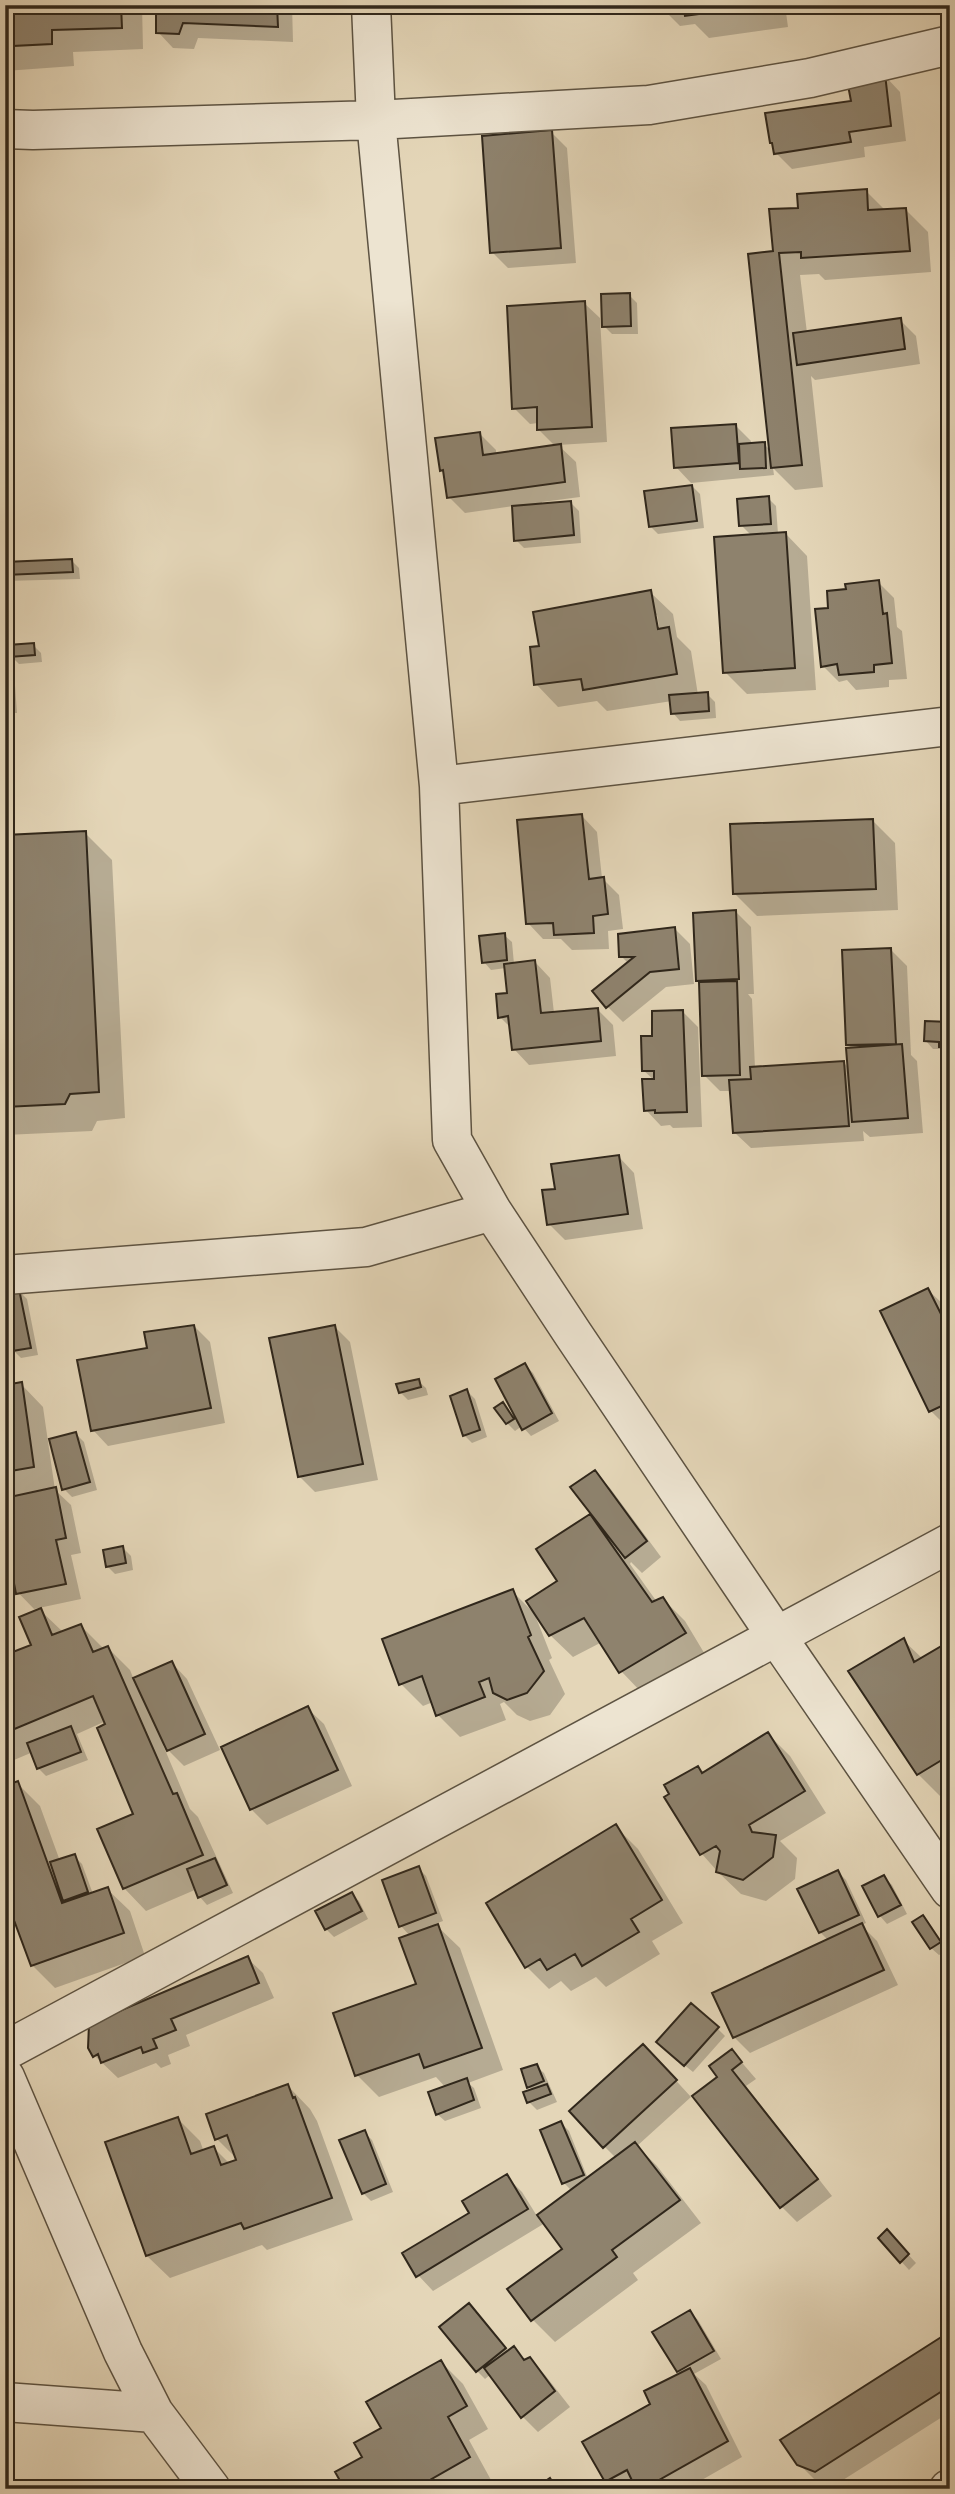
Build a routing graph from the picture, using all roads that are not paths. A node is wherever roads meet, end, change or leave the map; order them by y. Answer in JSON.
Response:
{"nodes":[{"id":1,"x":371,"y":5,"type":"edge"},
{"id":2,"x":950,"y":45,"type":"edge"},
{"id":3,"x":376,"y":120,"type":"junction"},
{"id":4,"x":5,"y":129,"type":"edge"},
{"id":5,"x":950,"y":726,"type":"edge"},
{"id":6,"x":439,"y":786,"type":"junction"},
{"id":7,"x":492,"y":1211,"type":"junction"},
{"id":8,"x":5,"y":1275,"type":"edge"},
{"id":9,"x":950,"y":1543,"type":"edge"},
{"id":10,"x":776,"y":1637,"type":"junction"},
{"id":11,"x":950,"y":1889,"type":"edge"},
{"id":12,"x":5,"y":2051,"type":"edge"},
{"id":13,"x":5,"y":2077,"type":"edge"},
{"id":14,"x":5,"y":2402,"type":"edge"},
{"id":15,"x":154,"y":2413,"type":"junction"},
{"id":16,"x":211,"y":2489,"type":"edge"}],
"edges":[{"from":1,"to":3,"type":"street"},
{"from":2,"to":3,"type":"street"},
{"from":3,"to":4,"type":"street"},
{"from":3,"to":6,"type":"street"},
{"from":5,"to":6,"type":"street"},
{"from":6,"to":7,"type":"street"},
{"from":7,"to":8,"type":"street"},
{"from":7,"to":10,"type":"street"},
{"from":9,"to":10,"type":"street"},
{"from":10,"to":11,"type":"street"},
{"from":10,"to":12,"type":"street"},
{"from":13,"to":15,"type":"street"},
{"from":14,"to":15,"type":"street"},
{"from":15,"to":16,"type":"street"}]}
